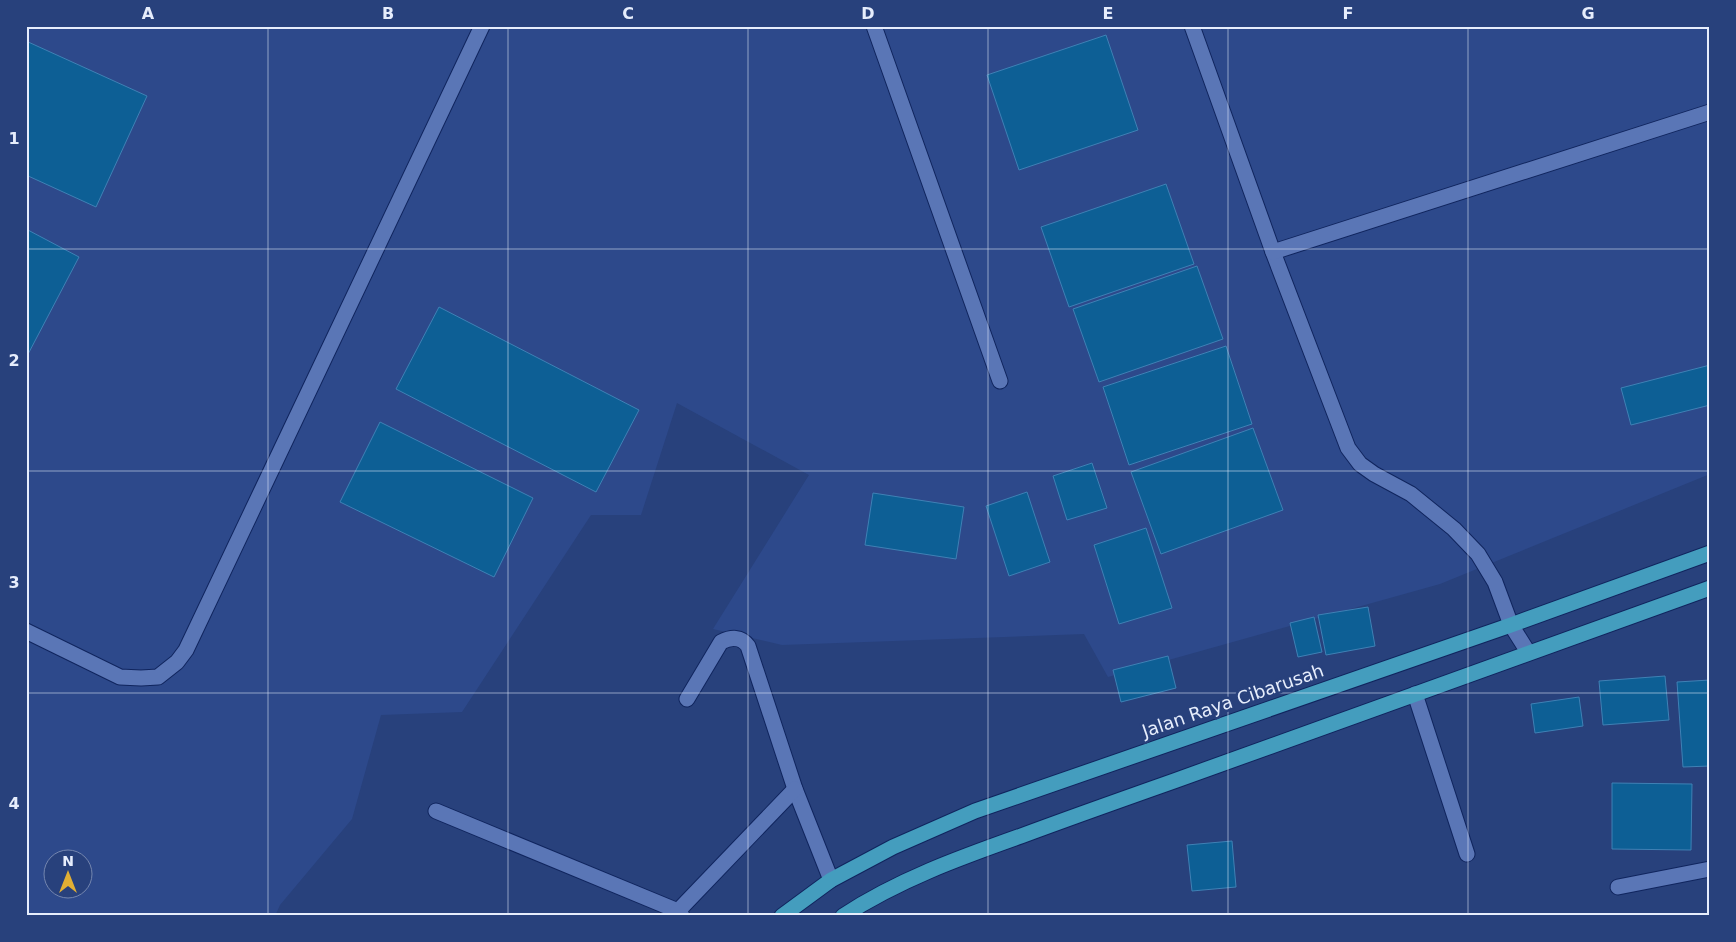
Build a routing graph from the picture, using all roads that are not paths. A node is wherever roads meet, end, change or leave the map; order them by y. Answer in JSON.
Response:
{"nodes":[{"id":1,"x":482,"y":26,"type":"edge"},
{"id":2,"x":874,"y":26,"type":"edge"},
{"id":3,"x":1192,"y":26,"type":"edge"},
{"id":4,"x":1710,"y":112,"type":"edge"},
{"id":5,"x":1272,"y":252,"type":"junction"},
{"id":6,"x":1000,"y":382,"type":"dead end"},
{"id":7,"x":1710,"y":553,"type":"edge"},
{"id":8,"x":1710,"y":588,"type":"edge"},
{"id":9,"x":1511,"y":625,"type":"junction"},
{"id":10,"x":26,"y":632,"type":"edge"},
{"id":11,"x":1528,"y":652,"type":"junction"},
{"id":12,"x":1415,"y":694,"type":"junction"},
{"id":13,"x":686,"y":699,"type":"dead end"},
{"id":14,"x":795,"y":789,"type":"junction"},
{"id":15,"x":436,"y":811,"type":"dead end"},
{"id":16,"x":1468,"y":854,"type":"dead end"},
{"id":17,"x":1710,"y":869,"type":"edge"},
{"id":18,"x":831,"y":880,"type":"junction"},
{"id":19,"x":1618,"y":887,"type":"dead end"},
{"id":20,"x":680,"y":913,"type":"edge"},
{"id":21,"x":782,"y":916,"type":"edge"},
{"id":22,"x":843,"y":916,"type":"edge"}],
"edges":[{"from":1,"to":10,"type":"street"},
{"from":2,"to":6,"type":"street"},
{"from":3,"to":5,"type":"street"},
{"from":4,"to":5,"type":"street"},
{"from":5,"to":9,"type":"street"},
{"from":7,"to":9,"type":"main road","name":"Jalan Raya Cibarusah"},
{"from":8,"to":11,"type":"main road"},
{"from":9,"to":11,"type":"street"},
{"from":9,"to":18,"type":"main road","name":"Jalan Raya Cibarusah"},
{"from":11,"to":12,"type":"main road"},
{"from":12,"to":16,"type":"street"},
{"from":12,"to":22,"type":"main road"},
{"from":13,"to":14,"type":"street"},
{"from":14,"to":18,"type":"street"},
{"from":14,"to":20,"type":"street"},
{"from":15,"to":20,"type":"street"},
{"from":17,"to":19,"type":"street"},
{"from":18,"to":21,"type":"main road","name":"Jalan Raya Cibarusah"}]}
